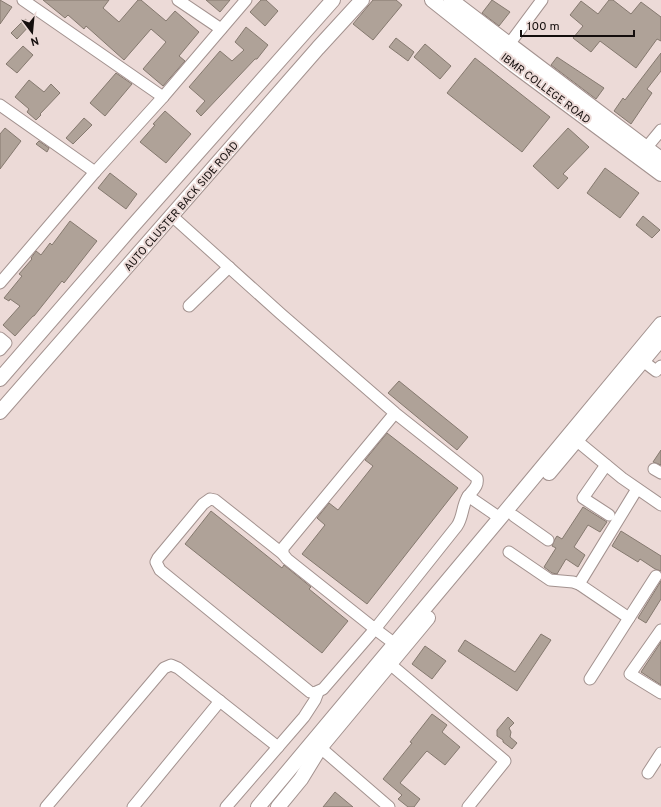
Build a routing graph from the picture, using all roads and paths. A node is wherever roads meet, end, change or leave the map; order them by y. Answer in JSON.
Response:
{"nodes":[{"id":1,"x":23,"y":0,"type":"edge"},
{"id":2,"x":178,"y":0,"type":"edge"},
{"id":3,"x":246,"y":0,"type":"edge"},
{"id":4,"x":333,"y":0,"type":"edge"},
{"id":5,"x":362,"y":0,"type":"edge"},
{"id":6,"x":432,"y":0,"type":"edge"},
{"id":7,"x":451,"y":0,"type":"edge"},
{"id":8,"x":542,"y":0,"type":"edge"},
{"id":9,"x":221,"y":30,"type":"junction"},
{"id":10,"x":505,"y":50,"type":"junction"},
{"id":11,"x":163,"y":97,"type":"junction"},
{"id":12,"x":0,"y":104,"type":"edge"},
{"id":13,"x":661,"y":130,"type":"edge"},
{"id":14,"x":643,"y":152,"type":"junction"},
{"id":15,"x":661,"y":159,"type":"edge"},
{"id":16,"x":95,"y":172,"type":"junction"},
{"id":17,"x":661,"y":174,"type":"edge"},
{"id":18,"x":172,"y":216,"type":"junction"},
{"id":19,"x":229,"y":267,"type":"junction"},
{"id":20,"x":0,"y":283,"type":"edge"},
{"id":21,"x":190,"y":306,"type":"dead end"},
{"id":22,"x":661,"y":324,"type":"edge"},
{"id":23,"x":0,"y":338,"type":"edge"},
{"id":24,"x":661,"y":339,"type":"edge"},
{"id":25,"x":0,"y":350,"type":"edge"},
{"id":26,"x":643,"y":361,"type":"junction"},
{"id":27,"x":661,"y":366,"type":"edge"},
{"id":28,"x":0,"y":379,"type":"edge"},
{"id":29,"x":0,"y":412,"type":"edge"},
{"id":30,"x":395,"y":413,"type":"junction"},
{"id":31,"x":573,"y":437,"type":"junction"},
{"id":32,"x":606,"y":465,"type":"junction"},
{"id":33,"x":637,"y":489,"type":"junction"},
{"id":34,"x":468,"y":496,"type":"junction"},
{"id":35,"x":660,"y":503,"type":"edge"},
{"id":36,"x":511,"y":512,"type":"junction"},
{"id":37,"x":609,"y":515,"type":"dead end"},
{"id":38,"x":548,"y":540,"type":"dead end"},
{"id":39,"x":509,"y":552,"type":"dead end"},
{"id":40,"x":283,"y":554,"type":"junction"},
{"id":41,"x":656,"y":576,"type":"dead end"},
{"id":42,"x":579,"y":584,"type":"junction"},
{"id":43,"x":629,"y":618,"type":"junction"},
{"id":44,"x":375,"y":628,"type":"junction"},
{"id":45,"x":661,"y":630,"type":"edge"},
{"id":46,"x":394,"y":644,"type":"junction"},
{"id":47,"x":387,"y":661,"type":"junction"},
{"id":48,"x":590,"y":679,"type":"dead end"},
{"id":49,"x":318,"y":692,"type":"junction"},
{"id":50,"x":661,"y":693,"type":"edge"},
{"id":51,"x":220,"y":702,"type":"junction"},
{"id":52,"x":316,"y":745,"type":"junction"},
{"id":53,"x":278,"y":747,"type":"junction"},
{"id":54,"x":661,"y":753,"type":"edge"},
{"id":55,"x":308,"y":766,"type":"junction"},
{"id":56,"x":648,"y":773,"type":"dead end"},
{"id":57,"x":46,"y":807,"type":"edge"},
{"id":58,"x":133,"y":807,"type":"edge"},
{"id":59,"x":226,"y":807,"type":"edge"},
{"id":60,"x":258,"y":807,"type":"edge"},
{"id":61,"x":268,"y":807,"type":"edge"},
{"id":62,"x":278,"y":807,"type":"edge"},
{"id":63,"x":389,"y":807,"type":"edge"},
{"id":64,"x":468,"y":807,"type":"edge"}],
"edges":[{"from":1,"to":11,"type":"street"},
{"from":2,"to":9,"type":"street"},
{"from":3,"to":9,"type":"street"},
{"from":4,"to":28,"type":"main road","name":"AUTO CLUSTER BACK SIDE ROAD"},
{"from":5,"to":18,"type":"main road","name":"AUTO CLUSTER BACK SIDE ROAD"},
{"from":6,"to":10,"type":"main road","name":"IBMR COLLEGE ROAD"},
{"from":7,"to":10,"type":"main road","name":"IBMR COLLEGE ROAD"},
{"from":8,"to":10,"type":"street"},
{"from":9,"to":11,"type":"street"},
{"from":10,"to":14,"type":"main road","name":"IBMR COLLEGE ROAD"},
{"from":11,"to":16,"type":"street"},
{"from":12,"to":16,"type":"street"},
{"from":13,"to":14,"type":"street"},
{"from":14,"to":15,"type":"main road","name":"IBMR COLLEGE ROAD"},
{"from":14,"to":17,"type":"main road","name":"IBMR COLLEGE ROAD"},
{"from":16,"to":20,"type":"street"},
{"from":18,"to":19,"type":"street"},
{"from":18,"to":29,"type":"main road","name":"AUTO CLUSTER BACK SIDE ROAD"},
{"from":19,"to":21,"type":"street"},
{"from":19,"to":30,"type":"street"},
{"from":22,"to":31,"type":"main road"},
{"from":23,"to":25,"type":"street"},
{"from":24,"to":26,"type":"main road"},
{"from":26,"to":27,"type":"street"},
{"from":26,"to":31,"type":"main road"},
{"from":30,"to":34,"type":"street"},
{"from":30,"to":40,"type":"street"},
{"from":31,"to":32,"type":"street"},
{"from":31,"to":36,"type":"main road"},
{"from":32,"to":33,"type":"street"},
{"from":32,"to":37,"type":"street"},
{"from":33,"to":35,"type":"street"},
{"from":33,"to":42,"type":"street"},
{"from":34,"to":36,"type":"street"},
{"from":34,"to":44,"type":"street"},
{"from":36,"to":38,"type":"street"},
{"from":36,"to":46,"type":"main road"},
{"from":36,"to":47,"type":"main road"},
{"from":39,"to":42,"type":"street"},
{"from":40,"to":44,"type":"street"},
{"from":40,"to":49,"type":"street"},
{"from":41,"to":43,"type":"street"},
{"from":42,"to":43,"type":"street"},
{"from":43,"to":48,"type":"street"},
{"from":44,"to":46,"type":"street"},
{"from":44,"to":49,"type":"street"},
{"from":45,"to":50,"type":"street"},
{"from":46,"to":47,"type":"main road"},
{"from":47,"to":52,"type":"main road"},
{"from":47,"to":64,"type":"street"},
{"from":49,"to":53,"type":"street"},
{"from":51,"to":53,"type":"street"},
{"from":51,"to":57,"type":"street"},
{"from":51,"to":58,"type":"street"},
{"from":52,"to":55,"type":"main road"},
{"from":52,"to":60,"type":"main road"},
{"from":52,"to":63,"type":"street"},
{"from":53,"to":59,"type":"street"},
{"from":54,"to":56,"type":"street"},
{"from":55,"to":61,"type":"main road"},
{"from":55,"to":62,"type":"main road"}]}
